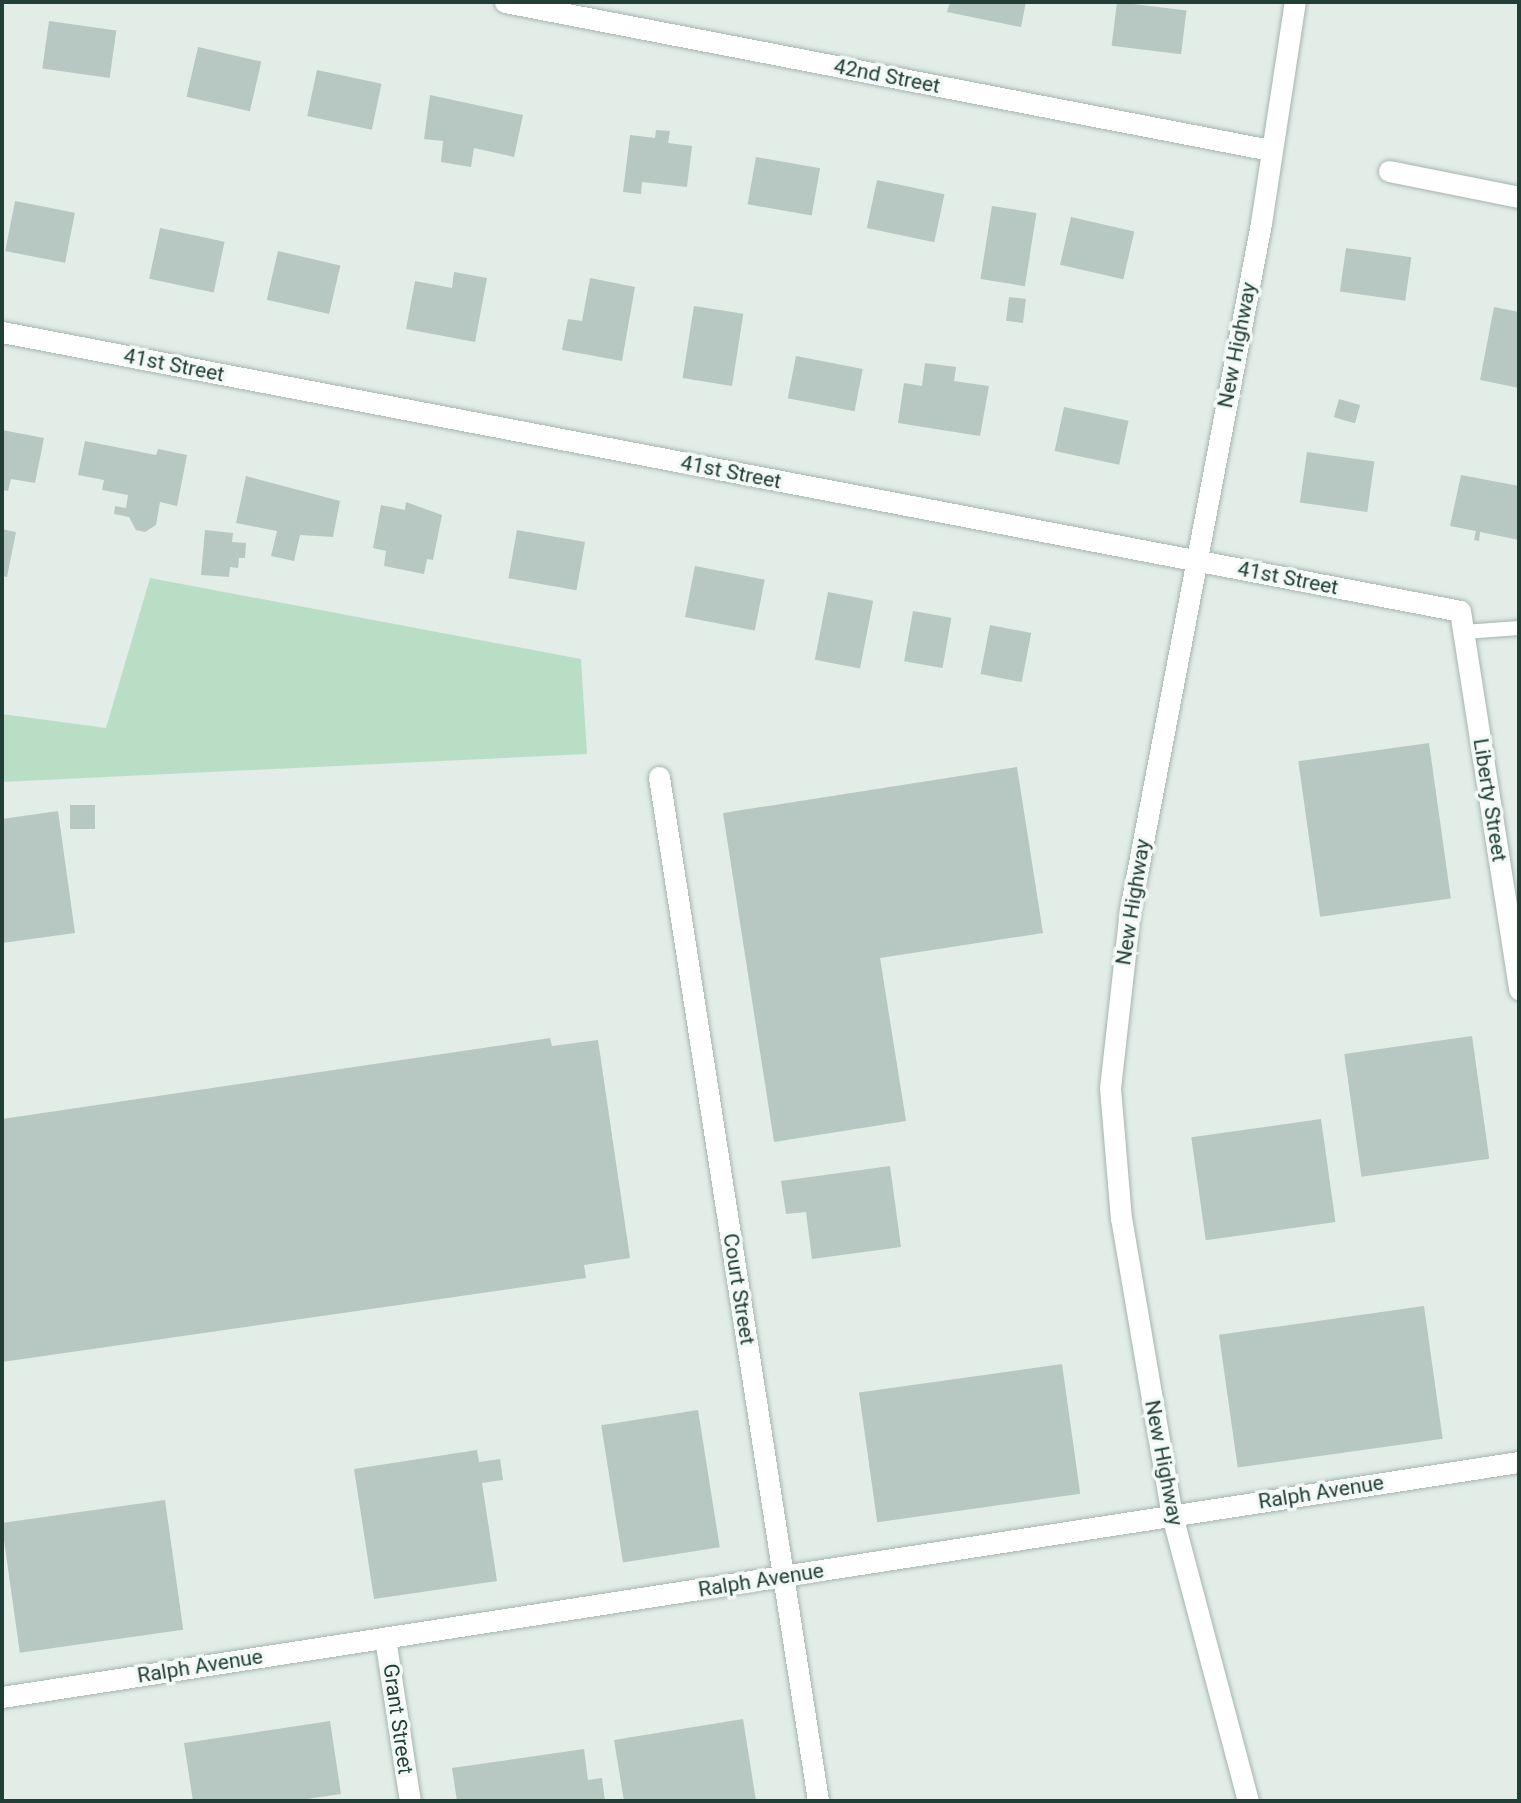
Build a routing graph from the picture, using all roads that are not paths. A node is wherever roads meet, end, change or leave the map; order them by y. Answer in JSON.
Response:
{"nodes":[{"id":1,"x":505,"y":2,"type":"edge"},
{"id":2,"x":1295,"y":2,"type":"edge"},
{"id":3,"x":1270,"y":150,"type":"junction"},
{"id":4,"x":1389,"y":170,"type":"dead end"},
{"id":5,"x":1519,"y":197,"type":"edge"},
{"id":6,"x":2,"y":332,"type":"edge"},
{"id":7,"x":1195,"y":560,"type":"junction"},
{"id":8,"x":1462,"y":622,"type":"junction"},
{"id":9,"x":1519,"y":628,"type":"edge"},
{"id":10,"x":659,"y":777,"type":"dead end"},
{"id":11,"x":1519,"y":989,"type":"edge"},
{"id":12,"x":1519,"y":1462,"type":"edge"},
{"id":13,"x":1172,"y":1516,"type":"junction"},
{"id":14,"x":783,"y":1576,"type":"junction"},
{"id":15,"x":386,"y":1638,"type":"junction"},
{"id":16,"x":2,"y":1697,"type":"edge"},
{"id":17,"x":410,"y":1801,"type":"edge"},
{"id":18,"x":818,"y":1801,"type":"edge"},
{"id":19,"x":1248,"y":1801,"type":"edge"}],
"edges":[{"from":1,"to":3,"type":"street","name":"42nd Street"},
{"from":2,"to":3,"type":"street","name":"New Highway"},
{"from":3,"to":7,"type":"street","name":"New Highway"},
{"from":4,"to":5,"type":"street"},
{"from":6,"to":7,"type":"street","name":"41st Street"},
{"from":7,"to":8,"type":"street","name":"41st Street"},
{"from":7,"to":13,"type":"street","name":"New Highway"},
{"from":8,"to":9,"type":"lane"},
{"from":8,"to":11,"type":"street","name":"Liberty Street"},
{"from":10,"to":14,"type":"street","name":"Court Street"},
{"from":12,"to":13,"type":"street","name":"Ralph Avenue"},
{"from":13,"to":14,"type":"street","name":"Ralph Avenue"},
{"from":13,"to":19,"type":"street","name":"New Highway"},
{"from":14,"to":15,"type":"street","name":"Ralph Avenue"},
{"from":14,"to":18,"type":"street","name":"Court Street"},
{"from":15,"to":16,"type":"street","name":"Ralph Avenue"},
{"from":15,"to":17,"type":"street","name":"Grant Street"}]}
